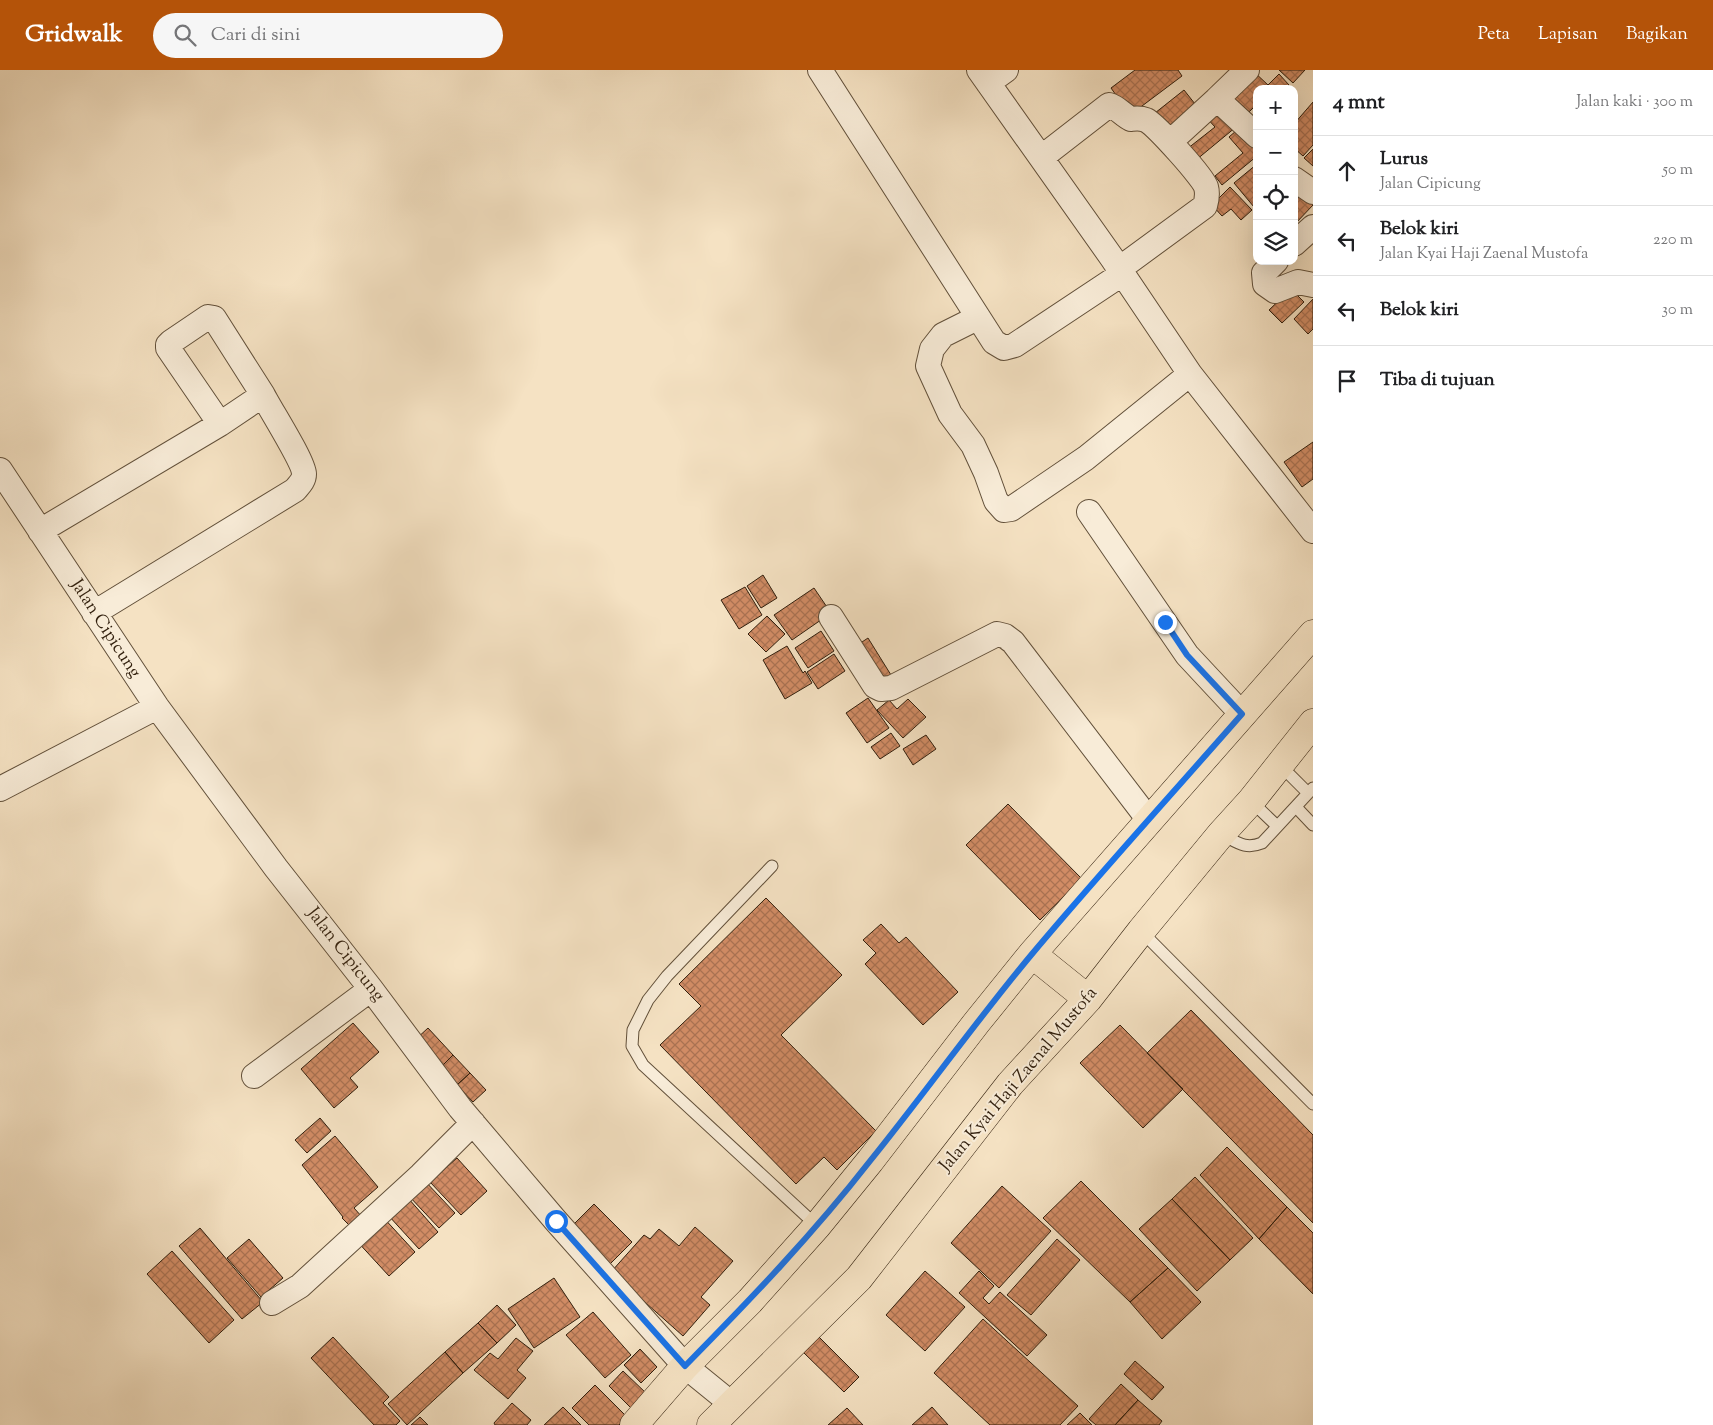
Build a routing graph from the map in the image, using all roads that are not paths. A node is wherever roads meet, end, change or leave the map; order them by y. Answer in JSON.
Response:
{"nodes":[{"id":1,"x":820,"y":70,"type":"edge"},
{"id":2,"x":1247,"y":70,"type":"edge"},
{"id":3,"x":991,"y":74,"type":"edge"},
{"id":4,"x":1217,"y":99,"type":"junction"},
{"id":5,"x":1253,"y":132,"type":"edge"},
{"id":6,"x":1170,"y":142,"type":"junction"},
{"id":7,"x":1042,"y":157,"type":"junction"},
{"id":8,"x":1298,"y":182,"type":"edge"},
{"id":9,"x":1313,"y":192,"type":"edge"},
{"id":10,"x":1313,"y":227,"type":"edge"},
{"id":11,"x":1298,"y":240,"type":"edge"},
{"id":12,"x":1272,"y":265,"type":"edge"},
{"id":13,"x":1120,"y":271,"type":"junction"},
{"id":14,"x":1313,"y":285,"type":"edge"},
{"id":15,"x":977,"y":318,"type":"junction"},
{"id":16,"x":1190,"y":374,"type":"junction"},
{"id":17,"x":263,"y":395,"type":"junction"},
{"id":18,"x":220,"y":424,"type":"junction"},
{"id":19,"x":0,"y":470,"type":"edge"},
{"id":20,"x":1089,"y":512,"type":"dead end"},
{"id":21,"x":40,"y":531,"type":"junction"},
{"id":22,"x":1313,"y":531,"type":"edge"},
{"id":23,"x":94,"y":612,"type":"junction"},
{"id":24,"x":832,"y":616,"type":"dead end"},
{"id":25,"x":1313,"y":634,"type":"edge"},
{"id":26,"x":157,"y":707,"type":"junction"},
{"id":27,"x":1242,"y":714,"type":"junction"},
{"id":28,"x":1313,"y":723,"type":"edge"},
{"id":29,"x":1280,"y":765,"type":"junction"},
{"id":30,"x":0,"y":790,"type":"edge"},
{"id":31,"x":1310,"y":791,"type":"edge"},
{"id":32,"x":1251,"y":802,"type":"junction"},
{"id":33,"x":1296,"y":807,"type":"junction"},
{"id":34,"x":1149,"y":820,"type":"junction"},
{"id":35,"x":1313,"y":824,"type":"edge"},
{"id":36,"x":1277,"y":826,"type":"junction"},
{"id":37,"x":1222,"y":834,"type":"junction"},
{"id":38,"x":772,"y":866,"type":"dead end"},
{"id":39,"x":1141,"y":931,"type":"junction"},
{"id":40,"x":1032,"y":954,"type":"junction"},
{"id":41,"x":371,"y":989,"type":"junction"},
{"id":42,"x":1088,"y":1000,"type":"junction"},
{"id":43,"x":254,"y":1076,"type":"dead end"},
{"id":44,"x":1313,"y":1104,"type":"edge"},
{"id":45,"x":473,"y":1123,"type":"junction"},
{"id":46,"x":817,"y":1226,"type":"junction"},
{"id":47,"x":272,"y":1303,"type":"dead end"},
{"id":48,"x":685,"y":1366,"type":"junction"},
{"id":49,"x":733,"y":1405,"type":"junction"},
{"id":50,"x":634,"y":1425,"type":"edge"},
{"id":51,"x":711,"y":1425,"type":"edge"}],
"edges":[{"from":1,"to":15,"type":"street"},
{"from":2,"to":4,"type":"street"},
{"from":3,"to":7,"type":"street"},
{"from":4,"to":5,"type":"street"},
{"from":4,"to":6,"type":"street"},
{"from":6,"to":7,"type":"street"},
{"from":6,"to":13,"type":"street"},
{"from":7,"to":13,"type":"street"},
{"from":8,"to":9,"type":"street"},
{"from":10,"to":11,"type":"street"},
{"from":12,"to":14,"type":"street"},
{"from":13,"to":15,"type":"street"},
{"from":13,"to":16,"type":"street"},
{"from":15,"to":16,"type":"street"},
{"from":16,"to":22,"type":"street"},
{"from":17,"to":18,"type":"street"},
{"from":17,"to":18,"type":"street"},
{"from":17,"to":23,"type":"street"},
{"from":18,"to":21,"type":"street"},
{"from":19,"to":21,"type":"street","name":"Jalan Cipicung"},
{"from":20,"to":27,"type":"street"},
{"from":21,"to":23,"type":"street","name":"Jalan Cipicung"},
{"from":23,"to":26,"type":"street","name":"Jalan Cipicung"},
{"from":24,"to":34,"type":"street"},
{"from":25,"to":27,"type":"main road"},
{"from":26,"to":30,"type":"street"},
{"from":26,"to":41,"type":"street","name":"Jalan Cipicung"},
{"from":27,"to":34,"type":"main road"},
{"from":28,"to":29,"type":"main road","name":"Jalan Kyai Haji Zaenal Mustofa"},
{"from":29,"to":31,"type":"lane"},
{"from":29,"to":32,"type":"main road","name":"Jalan Kyai Haji Zaenal Mustofa"},
{"from":31,"to":33,"type":"lane"},
{"from":32,"to":36,"type":"lane"},
{"from":32,"to":37,"type":"main road","name":"Jalan Kyai Haji Zaenal Mustofa"},
{"from":33,"to":35,"type":"lane"},
{"from":33,"to":36,"type":"lane"},
{"from":34,"to":40,"type":"main road"},
{"from":36,"to":37,"type":"lane"},
{"from":37,"to":39,"type":"main road","name":"Jalan Kyai Haji Zaenal Mustofa"},
{"from":38,"to":46,"type":"lane"},
{"from":39,"to":42,"type":"main road","name":"Jalan Kyai Haji Zaenal Mustofa"},
{"from":39,"to":44,"type":"lane"},
{"from":40,"to":42,"type":"main road"},
{"from":40,"to":46,"type":"main road"},
{"from":41,"to":43,"type":"street"},
{"from":41,"to":45,"type":"street","name":"Jalan Cipicung"},
{"from":42,"to":49,"type":"main road","name":"Jalan Kyai Haji Zaenal Mustofa"},
{"from":45,"to":47,"type":"street"},
{"from":45,"to":48,"type":"street","name":"Jalan Cipicung"},
{"from":46,"to":48,"type":"main road"},
{"from":48,"to":49,"type":"street","name":"Jalan Cipicung"},
{"from":48,"to":50,"type":"main road"},
{"from":49,"to":51,"type":"main road","name":"Jalan Kyai Haji Zaenal Mustofa"}]}
